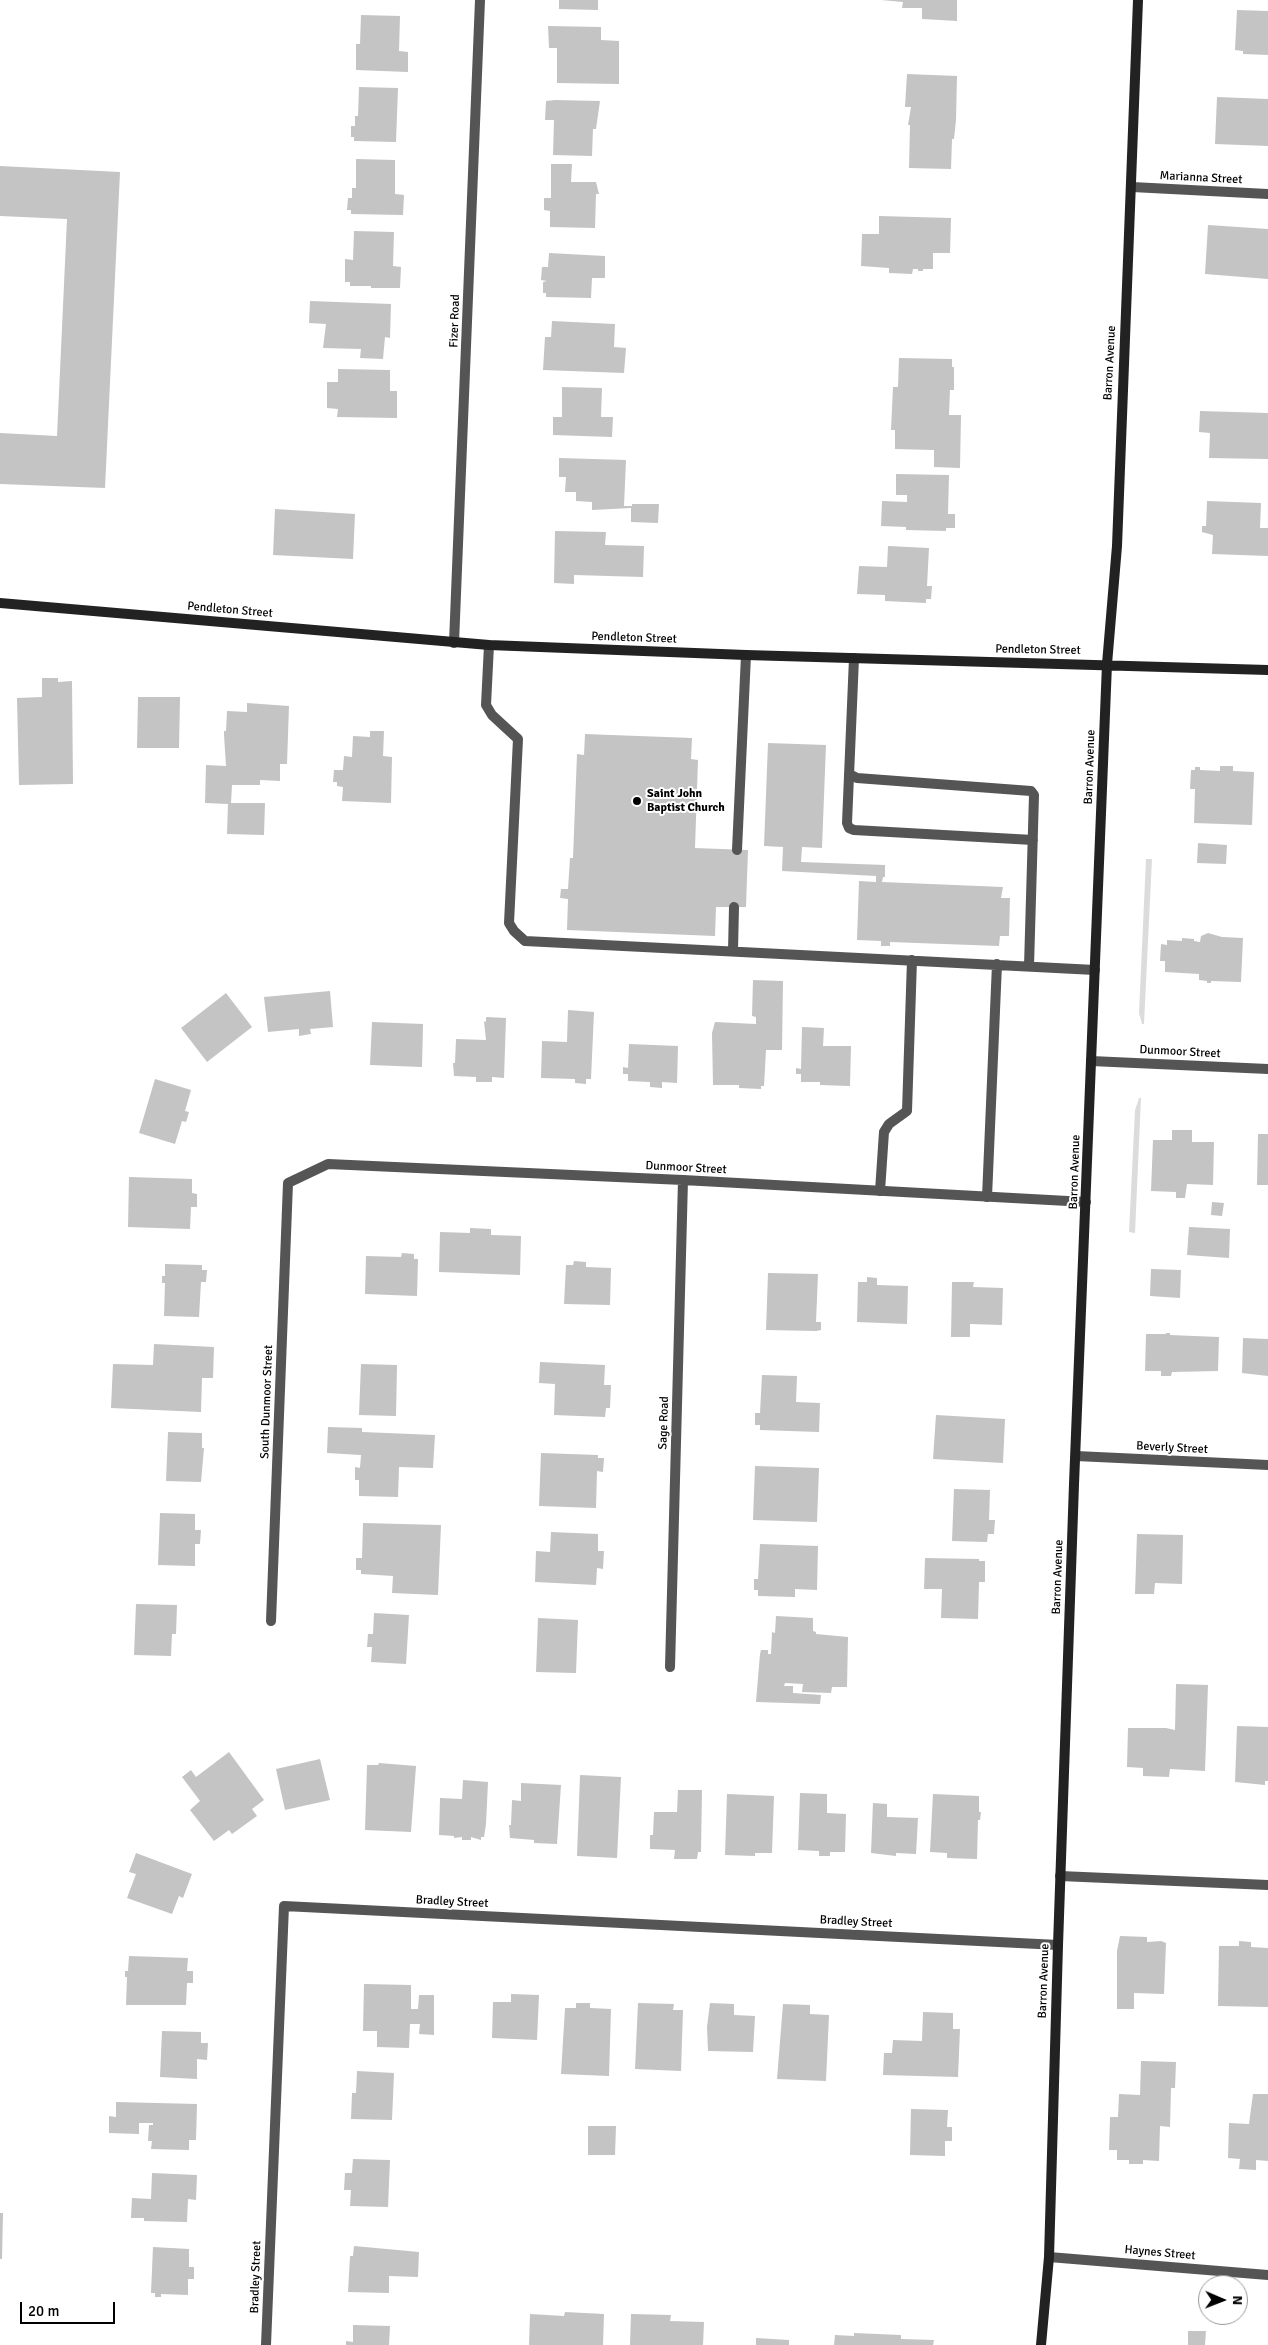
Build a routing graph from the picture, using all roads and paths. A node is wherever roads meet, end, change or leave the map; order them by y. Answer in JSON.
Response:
{"nodes":[{"id":1,"x":480,"y":0,"type":"edge"},
{"id":2,"x":1138,"y":0,"type":"edge"},
{"id":3,"x":1132,"y":187,"type":"junction"},
{"id":4,"x":1268,"y":194,"type":"edge"},
{"id":5,"x":0,"y":603,"type":"edge"},
{"id":6,"x":454,"y":643,"type":"junction"},
{"id":7,"x":489,"y":645,"type":"junction"},
{"id":8,"x":746,"y":655,"type":"junction"},
{"id":9,"x":854,"y":658,"type":"junction"},
{"id":10,"x":1107,"y":664,"type":"junction"},
{"id":11,"x":1268,"y":670,"type":"edge"},
{"id":12,"x":849,"y":774,"type":"junction"},
{"id":13,"x":1033,"y":840,"type":"junction"},
{"id":14,"x":737,"y":850,"type":"dead end"},
{"id":15,"x":734,"y":907,"type":"dead end"},
{"id":16,"x":733,"y":951,"type":"junction"},
{"id":17,"x":912,"y":960,"type":"junction"},
{"id":18,"x":998,"y":964,"type":"junction"},
{"id":19,"x":1029,"y":966,"type":"junction"},
{"id":20,"x":1095,"y":970,"type":"junction"},
{"id":21,"x":1091,"y":1060,"type":"junction"},
{"id":22,"x":1268,"y":1069,"type":"edge"},
{"id":23,"x":683,"y":1180,"type":"junction"},
{"id":24,"x":288,"y":1183,"type":"joint"},
{"id":25,"x":880,"y":1191,"type":"junction"},
{"id":26,"x":987,"y":1197,"type":"junction"},
{"id":27,"x":1086,"y":1202,"type":"junction"},
{"id":28,"x":1076,"y":1456,"type":"junction"},
{"id":29,"x":1268,"y":1465,"type":"edge"},
{"id":30,"x":271,"y":1621,"type":"dead end"},
{"id":31,"x":670,"y":1667,"type":"dead end"},
{"id":32,"x":1060,"y":1876,"type":"junction"},
{"id":33,"x":1268,"y":1885,"type":"edge"},
{"id":34,"x":1058,"y":1944,"type":"junction"},
{"id":35,"x":1050,"y":2257,"type":"junction"},
{"id":36,"x":1268,"y":2275,"type":"edge"},
{"id":37,"x":266,"y":2345,"type":"edge"},
{"id":38,"x":1041,"y":2345,"type":"edge"}],
"edges":[{"from":1,"to":6,"type":"street","name":"Fizer Road"},
{"from":2,"to":3,"type":"main road","name":"Barron Avenue"},
{"from":3,"to":4,"type":"street","name":"Marianna Street"},
{"from":3,"to":10,"type":"main road","name":"Barron Avenue"},
{"from":5,"to":6,"type":"main road","name":"Pendleton Street"},
{"from":6,"to":7,"type":"main road","name":"Pendleton Street"},
{"from":7,"to":8,"type":"main road","name":"Pendleton Street"},
{"from":7,"to":16,"type":"street"},
{"from":8,"to":9,"type":"main road","name":"Pendleton Street"},
{"from":8,"to":14,"type":"street"},
{"from":9,"to":10,"type":"main road","name":"Pendleton Street"},
{"from":9,"to":12,"type":"street"},
{"from":10,"to":11,"type":"main road","name":"Pendleton Street"},
{"from":10,"to":20,"type":"main road","name":"Barron Avenue"},
{"from":12,"to":13,"type":"street"},
{"from":12,"to":13,"type":"street"},
{"from":13,"to":19,"type":"street"},
{"from":15,"to":16,"type":"street"},
{"from":16,"to":17,"type":"street"},
{"from":17,"to":18,"type":"street"},
{"from":17,"to":25,"type":"street"},
{"from":18,"to":19,"type":"street"},
{"from":18,"to":26,"type":"street"},
{"from":19,"to":20,"type":"street"},
{"from":20,"to":21,"type":"main road","name":"Barron Avenue"},
{"from":21,"to":22,"type":"street","name":"Dunmoor Street"},
{"from":21,"to":27,"type":"main road","name":"Barron Avenue"},
{"from":23,"to":24,"type":"street","name":"Dunmoor Street"},
{"from":23,"to":25,"type":"street","name":"Dunmoor Street"},
{"from":23,"to":31,"type":"street","name":"Sage Road"},
{"from":24,"to":30,"type":"street","name":"South Dunmoor Street"},
{"from":25,"to":26,"type":"street","name":"Dunmoor Street"},
{"from":26,"to":27,"type":"street","name":"Dunmoor Street"},
{"from":27,"to":28,"type":"main road","name":"Barron Avenue"},
{"from":28,"to":29,"type":"street","name":"Beverly Street"},
{"from":28,"to":32,"type":"main road","name":"Barron Avenue"},
{"from":32,"to":33,"type":"street"},
{"from":32,"to":34,"type":"main road","name":"Barron Avenue"},
{"from":34,"to":35,"type":"main road","name":"Barron Avenue"},
{"from":34,"to":37,"type":"street","name":"Bradley Street"},
{"from":35,"to":36,"type":"street","name":"Haynes Street"},
{"from":35,"to":38,"type":"main road","name":"Barron Avenue"}]}
